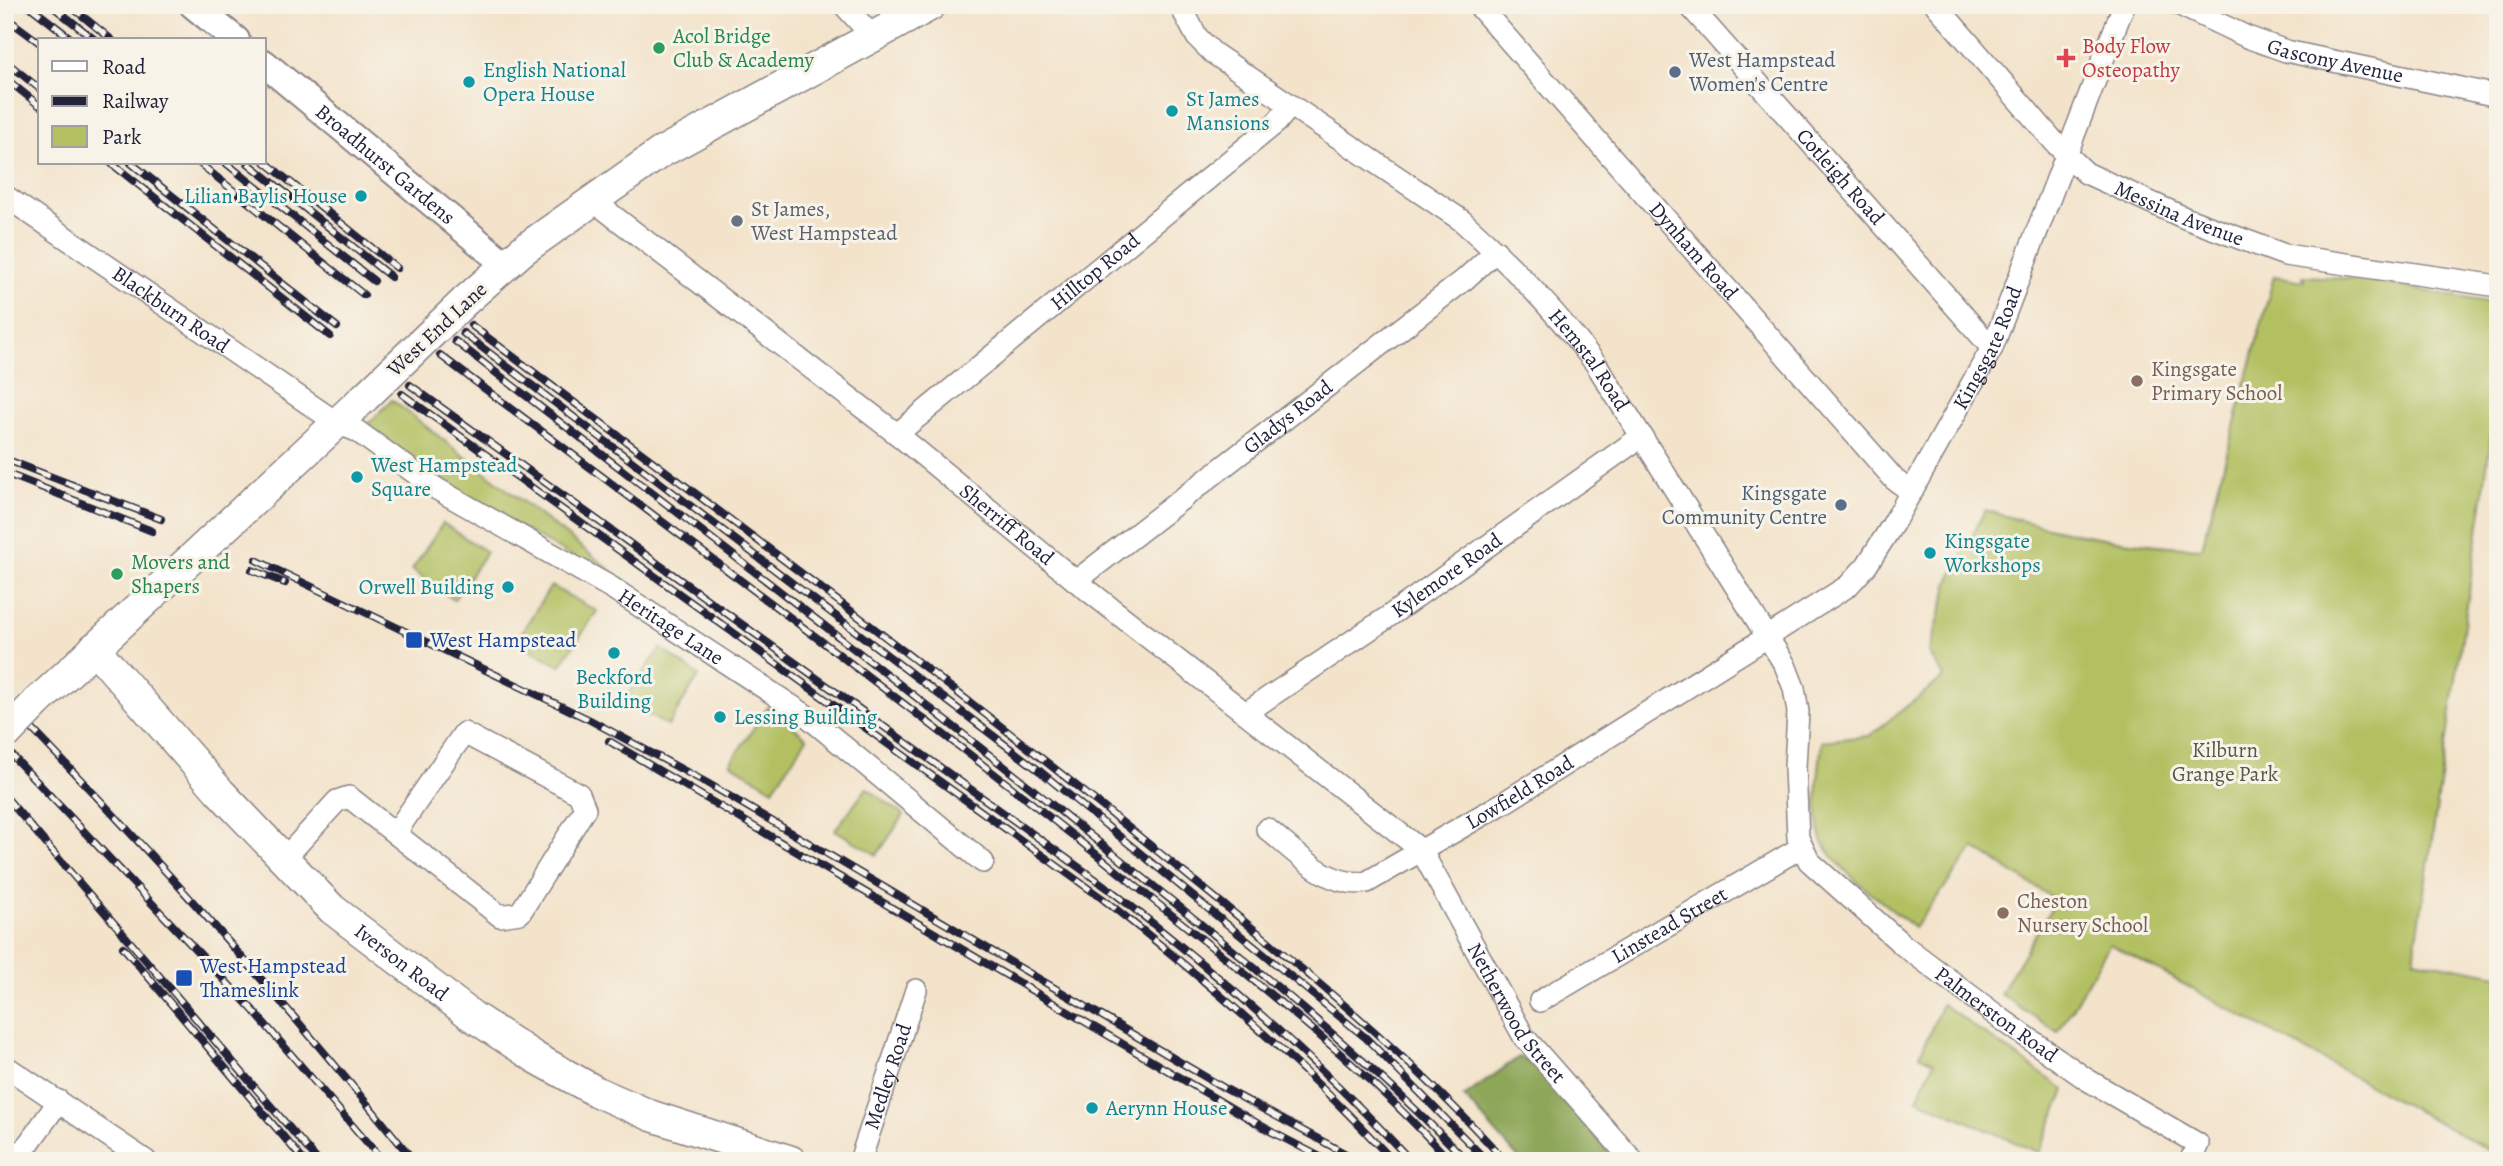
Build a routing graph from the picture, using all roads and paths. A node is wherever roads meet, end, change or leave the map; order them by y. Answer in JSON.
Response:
{"nodes":[{"id":1,"x":193,"y":5,"type":"edge"},
{"id":2,"x":844,"y":5,"type":"edge"},
{"id":3,"x":931,"y":5,"type":"edge"},
{"id":4,"x":1180,"y":5,"type":"edge"},
{"id":5,"x":1478,"y":5,"type":"edge"},
{"id":6,"x":1689,"y":5,"type":"edge"},
{"id":7,"x":1936,"y":5,"type":"edge"},
{"id":8,"x":2124,"y":5,"type":"edge"},
{"id":9,"x":2180,"y":5,"type":"edge"},
{"id":10,"x":872,"y":36,"type":"junction"},
{"id":11,"x":234,"y":38,"type":"edge"},
{"id":12,"x":266,"y":65,"type":"edge"},
{"id":13,"x":2498,"y":96,"type":"edge"},
{"id":14,"x":1290,"y":106,"type":"junction"},
{"id":15,"x":2067,"y":156,"type":"junction"},
{"id":16,"x":5,"y":196,"type":"edge"},
{"id":17,"x":592,"y":199,"type":"junction"},
{"id":18,"x":1496,"y":251,"type":"junction"},
{"id":19,"x":506,"y":265,"type":"junction"},
{"id":20,"x":2498,"y":286,"type":"edge"},
{"id":21,"x":1992,"y":348,"type":"junction"},
{"id":22,"x":337,"y":423,"type":"junction"},
{"id":23,"x":897,"y":434,"type":"junction"},
{"id":24,"x":1642,"y":436,"type":"junction"},
{"id":25,"x":1912,"y":492,"type":"junction"},
{"id":26,"x":1076,"y":581,"type":"junction"},
{"id":27,"x":1770,"y":636,"type":"junction"},
{"id":28,"x":94,"y":648,"type":"junction"},
{"id":29,"x":1247,"y":712,"type":"junction"},
{"id":30,"x":5,"y":735,"type":"edge"},
{"id":31,"x":1267,"y":829,"type":"dead end"},
{"id":32,"x":396,"y":832,"type":"junction"},
{"id":33,"x":1800,"y":848,"type":"junction"},
{"id":34,"x":1421,"y":850,"type":"junction"},
{"id":35,"x":285,"y":859,"type":"junction"},
{"id":36,"x":983,"y":862,"type":"dead end"},
{"id":37,"x":916,"y":990,"type":"dead end"},
{"id":38,"x":1540,"y":1001,"type":"dead end"},
{"id":39,"x":5,"y":1066,"type":"edge"},
{"id":40,"x":59,"y":1101,"type":"junction"},
{"id":41,"x":757,"y":1154,"type":"edge"},
{"id":42,"x":16,"y":1161,"type":"edge"},
{"id":43,"x":146,"y":1161,"type":"edge"},
{"id":44,"x":791,"y":1161,"type":"edge"},
{"id":45,"x":860,"y":1161,"type":"edge"},
{"id":46,"x":1633,"y":1161,"type":"edge"},
{"id":47,"x":2190,"y":1161,"type":"edge"}],
"edges":[{"from":1,"to":11,"type":"street"},
{"from":2,"to":10,"type":"street"},
{"from":3,"to":10,"type":"main road","name":"West End Lane"},
{"from":4,"to":14,"type":"street","name":"Hemstal Road"},
{"from":5,"to":25,"type":"street","name":"Dynham Road"},
{"from":6,"to":21,"type":"street","name":"Cotleigh Road"},
{"from":7,"to":15,"type":"street","name":"Messina Avenue"},
{"from":8,"to":15,"type":"street","name":"Kingsgate Road"},
{"from":9,"to":13,"type":"street","name":"Gascony Avenue"},
{"from":10,"to":17,"type":"main road","name":"West End Lane"},
{"from":12,"to":19,"type":"street","name":"Broadhurst Gardens"},
{"from":14,"to":18,"type":"street","name":"Hemstal Road"},
{"from":14,"to":23,"type":"street","name":"Hilltop Road"},
{"from":15,"to":20,"type":"street","name":"Messina Avenue"},
{"from":15,"to":21,"type":"street","name":"Kingsgate Road"},
{"from":16,"to":22,"type":"street","name":"Blackburn Road"},
{"from":17,"to":19,"type":"main road","name":"West End Lane"},
{"from":17,"to":23,"type":"street","name":"Sherriff Road"},
{"from":18,"to":24,"type":"street","name":"Hemstal Road"},
{"from":18,"to":26,"type":"street","name":"Gladys Road"},
{"from":19,"to":22,"type":"main road","name":"West End Lane","bridge":true},
{"from":21,"to":25,"type":"street","name":"Kingsgate Road"},
{"from":22,"to":28,"type":"main road","name":"West End Lane"},
{"from":22,"to":36,"type":"street","name":"Heritage Lane"},
{"from":23,"to":26,"type":"street","name":"Sherriff Road"},
{"from":24,"to":27,"type":"street","name":"Hemstal Road"},
{"from":24,"to":29,"type":"street","name":"Kylemore Road"},
{"from":25,"to":27,"type":"street","name":"Kingsgate Road"},
{"from":26,"to":29,"type":"street","name":"Sherriff Road"},
{"from":27,"to":33,"type":"street","name":"Hemstal Road"},
{"from":27,"to":34,"type":"street","name":"Lowfield Road"},
{"from":28,"to":30,"type":"main road","name":"West End Lane","bridge":true},
{"from":28,"to":35,"type":"main road","name":"Iverson Road"},
{"from":29,"to":34,"type":"street","name":"Sherriff Road"},
{"from":31,"to":34,"type":"street","name":"Lowfield Road"},
{"from":32,"to":32,"type":"street"},
{"from":32,"to":35,"type":"street"},
{"from":33,"to":38,"type":"street","name":"Linstead Street"},
{"from":33,"to":47,"type":"street","name":"Palmerston Road"},
{"from":34,"to":46,"type":"street","name":"Netherwood Street"},
{"from":35,"to":41,"type":"main road","name":"Iverson Road"},
{"from":37,"to":45,"type":"street","name":"Medley Road"},
{"from":39,"to":40,"type":"street"},
{"from":40,"to":42,"type":"street"},
{"from":40,"to":43,"type":"street"},
{"from":41,"to":44,"type":"main road","name":"Iverson Road"}]}
